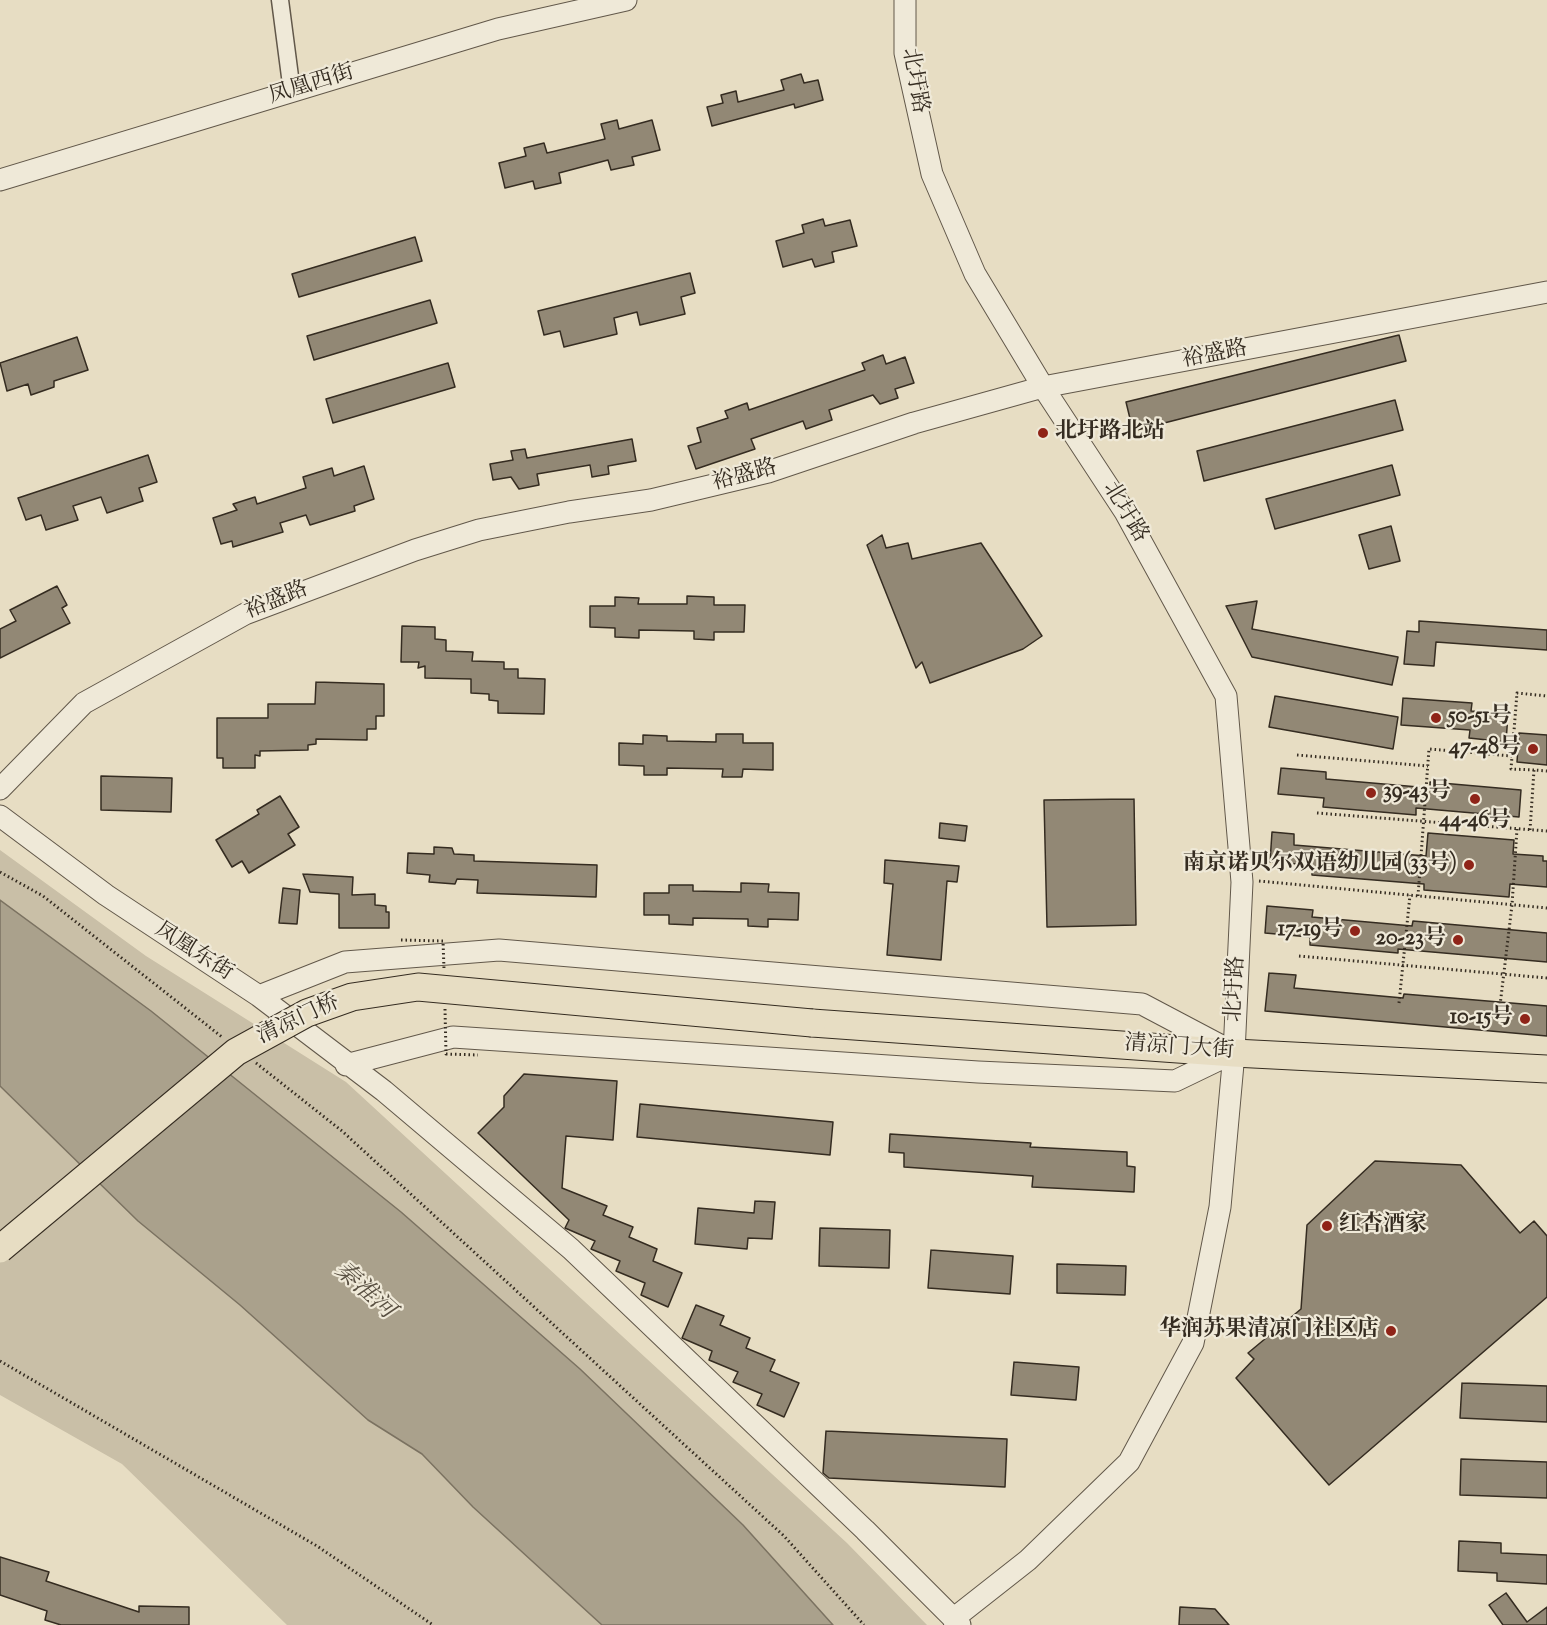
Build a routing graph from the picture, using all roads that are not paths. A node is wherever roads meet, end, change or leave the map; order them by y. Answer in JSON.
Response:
{"nodes":[{"id":1,"x":280,"y":0,"type":"edge"},
{"id":2,"x":626,"y":0,"type":"edge"},
{"id":3,"x":905,"y":0,"type":"edge"},
{"id":4,"x":292,"y":92,"type":"junction"},
{"id":5,"x":0,"y":180,"type":"edge"},
{"id":6,"x":1547,"y":291,"type":"edge"},
{"id":7,"x":1043,"y":387,"type":"junction"},
{"id":8,"x":0,"y":789,"type":"edge"},
{"id":9,"x":0,"y":816,"type":"edge"},
{"id":10,"x":259,"y":996,"type":"junction"},
{"id":11,"x":812,"y":1023,"type":"joint"},
{"id":12,"x":1234,"y":1053,"type":"junction"},
{"id":13,"x":346,"y":1065,"type":"junction"},
{"id":14,"x":1547,"y":1070,"type":"edge"},
{"id":15,"x":0,"y":1249,"type":"edge"},
{"id":16,"x":956,"y":1622,"type":"edge"}],
"edges":[{"from":1,"to":4,"type":"street"},
{"from":2,"to":4,"type":"street","name":"凤凰西街"},
{"from":3,"to":7,"type":"street","name":"北圩路"},
{"from":4,"to":5,"type":"street","name":"凤凰西街"},
{"from":6,"to":7,"type":"street","name":"裕盛路"},
{"from":7,"to":8,"type":"street","name":"裕盛路"},
{"from":7,"to":12,"type":"street","name":"北圩路"},
{"from":9,"to":10,"type":"street","name":"凤凰东街"},
{"from":10,"to":12,"type":"street"},
{"from":10,"to":13,"type":"street","name":"凤凰东街"},
{"from":11,"to":12,"type":"main road","name":"清凉门大街"},
{"from":11,"to":15,"type":"main road","name":"清凉门桥","bridge":true},
{"from":12,"to":13,"type":"street"},
{"from":12,"to":14,"type":"main road","name":"清凉门大街"},
{"from":12,"to":16,"type":"street","name":"北圩路"},
{"from":13,"to":16,"type":"street","name":"凤凰东街"}]}
